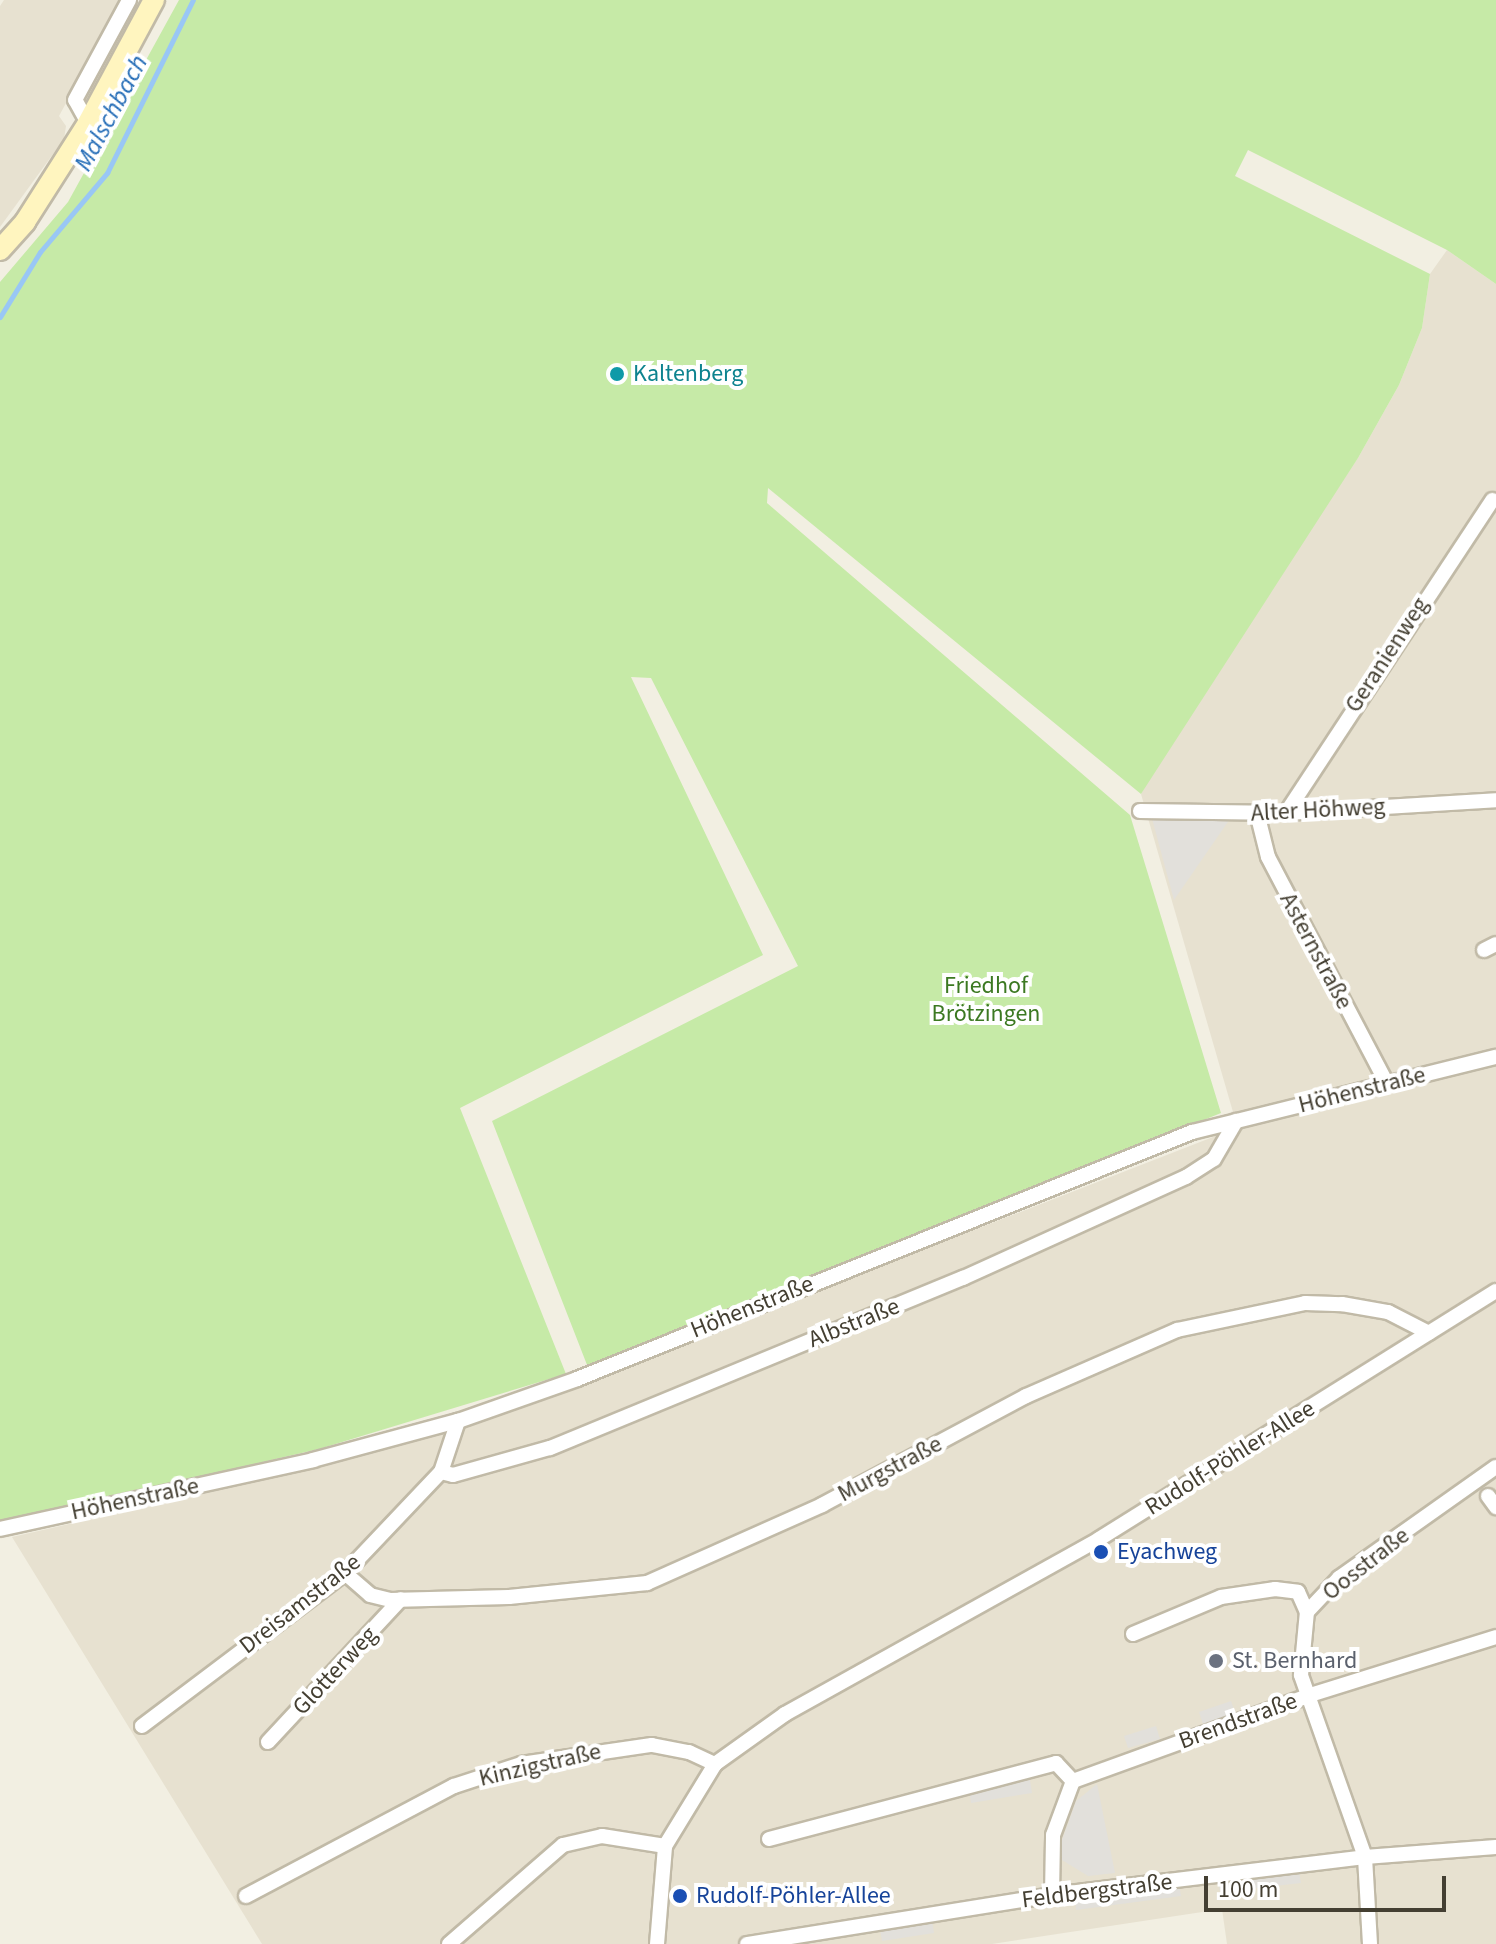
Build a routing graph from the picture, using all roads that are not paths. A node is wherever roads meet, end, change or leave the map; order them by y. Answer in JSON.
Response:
{"nodes":[{"id":1,"x":129,"y":0,"type":"edge"},
{"id":2,"x":154,"y":0,"type":"edge"},
{"id":3,"x":88,"y":123,"type":"junction"},
{"id":4,"x":0,"y":250,"type":"edge"},
{"id":5,"x":1494,"y":506,"type":"edge"},
{"id":6,"x":1496,"y":800,"type":"edge"},
{"id":7,"x":1140,"y":811,"type":"dead end"},
{"id":8,"x":1257,"y":813,"type":"junction"},
{"id":9,"x":1286,"y":813,"type":"junction"},
{"id":10,"x":1496,"y":1057,"type":"edge"},
{"id":11,"x":1387,"y":1084,"type":"junction"},
{"id":12,"x":1236,"y":1121,"type":"junction"},
{"id":13,"x":1496,"y":1291,"type":"edge"},
{"id":14,"x":1429,"y":1333,"type":"junction"},
{"id":15,"x":458,"y":1421,"type":"junction"},
{"id":16,"x":1496,"y":1467,"type":"edge"},
{"id":17,"x":441,"y":1472,"type":"junction"},
{"id":18,"x":0,"y":1529,"type":"edge"},
{"id":19,"x":345,"y":1573,"type":"junction"},
{"id":20,"x":401,"y":1599,"type":"junction"},
{"id":21,"x":1307,"y":1612,"type":"junction"},
{"id":22,"x":1133,"y":1634,"type":"dead end"},
{"id":23,"x":1496,"y":1637,"type":"edge"},
{"id":24,"x":1310,"y":1695,"type":"junction"},
{"id":25,"x":142,"y":1726,"type":"dead end"},
{"id":26,"x":268,"y":1742,"type":"dead end"},
{"id":27,"x":715,"y":1764,"type":"junction"},
{"id":28,"x":1073,"y":1781,"type":"junction"},
{"id":29,"x":769,"y":1839,"type":"dead end"},
{"id":30,"x":665,"y":1846,"type":"junction"},
{"id":31,"x":1496,"y":1847,"type":"edge"},
{"id":32,"x":1365,"y":1857,"type":"junction"},
{"id":33,"x":1052,"y":1895,"type":"junction"},
{"id":34,"x":246,"y":1896,"type":"dead end"},
{"id":35,"x":449,"y":1944,"type":"edge"},
{"id":36,"x":657,"y":1944,"type":"edge"},
{"id":37,"x":747,"y":1944,"type":"edge"},
{"id":38,"x":1370,"y":1944,"type":"edge"}],
"edges":[{"from":1,"to":3,"type":"street"},
{"from":2,"to":3,"type":"main road"},
{"from":3,"to":4,"type":"main road"},
{"from":5,"to":9,"type":"street","name":"Geranienweg"},
{"from":6,"to":9,"type":"street","name":"Alter Höhweg"},
{"from":7,"to":8,"type":"street","name":"Alter Höhweg"},
{"from":8,"to":9,"type":"street","name":"Alter Höhweg"},
{"from":8,"to":11,"type":"street","name":"Asternstraße"},
{"from":10,"to":11,"type":"street","name":"Höhenstraße"},
{"from":11,"to":12,"type":"street","name":"Höhenstraße"},
{"from":12,"to":15,"type":"street","name":"Höhenstraße"},
{"from":12,"to":17,"type":"street","name":"Albstraße"},
{"from":13,"to":14,"type":"street","name":"Rudolf-Pöhler-Allee"},
{"from":14,"to":20,"type":"street","name":"Murgstraße"},
{"from":14,"to":27,"type":"street","name":"Rudolf-Pöhler-Allee"},
{"from":15,"to":17,"type":"street","name":"Dreisamstraße"},
{"from":15,"to":18,"type":"street","name":"Höhenstraße"},
{"from":16,"to":21,"type":"street","name":"Oosstraße"},
{"from":17,"to":19,"type":"street","name":"Dreisamstraße"},
{"from":19,"to":20,"type":"street","name":"Murgstraße"},
{"from":19,"to":25,"type":"street","name":"Dreisamstraße"},
{"from":20,"to":26,"type":"street","name":"Glotterweg"},
{"from":21,"to":22,"type":"street"},
{"from":21,"to":24,"type":"street","name":"Oosstraße"},
{"from":23,"to":24,"type":"street","name":"Brendstraße"},
{"from":24,"to":28,"type":"street","name":"Brendstraße"},
{"from":24,"to":32,"type":"street","name":"Oosstraße"},
{"from":27,"to":30,"type":"street","name":"Rudolf-Pöhler-Allee"},
{"from":27,"to":34,"type":"street","name":"Kinzigstraße"},
{"from":28,"to":29,"type":"street"},
{"from":28,"to":33,"type":"street"},
{"from":30,"to":35,"type":"street"},
{"from":30,"to":36,"type":"street","name":"Rudolf-Pöhler-Allee"},
{"from":31,"to":32,"type":"street","name":"Feldbergstraße"},
{"from":32,"to":33,"type":"street","name":"Feldbergstraße"},
{"from":32,"to":38,"type":"street","name":"Oosstraße"},
{"from":33,"to":37,"type":"street","name":"Feldbergstraße"}]}
